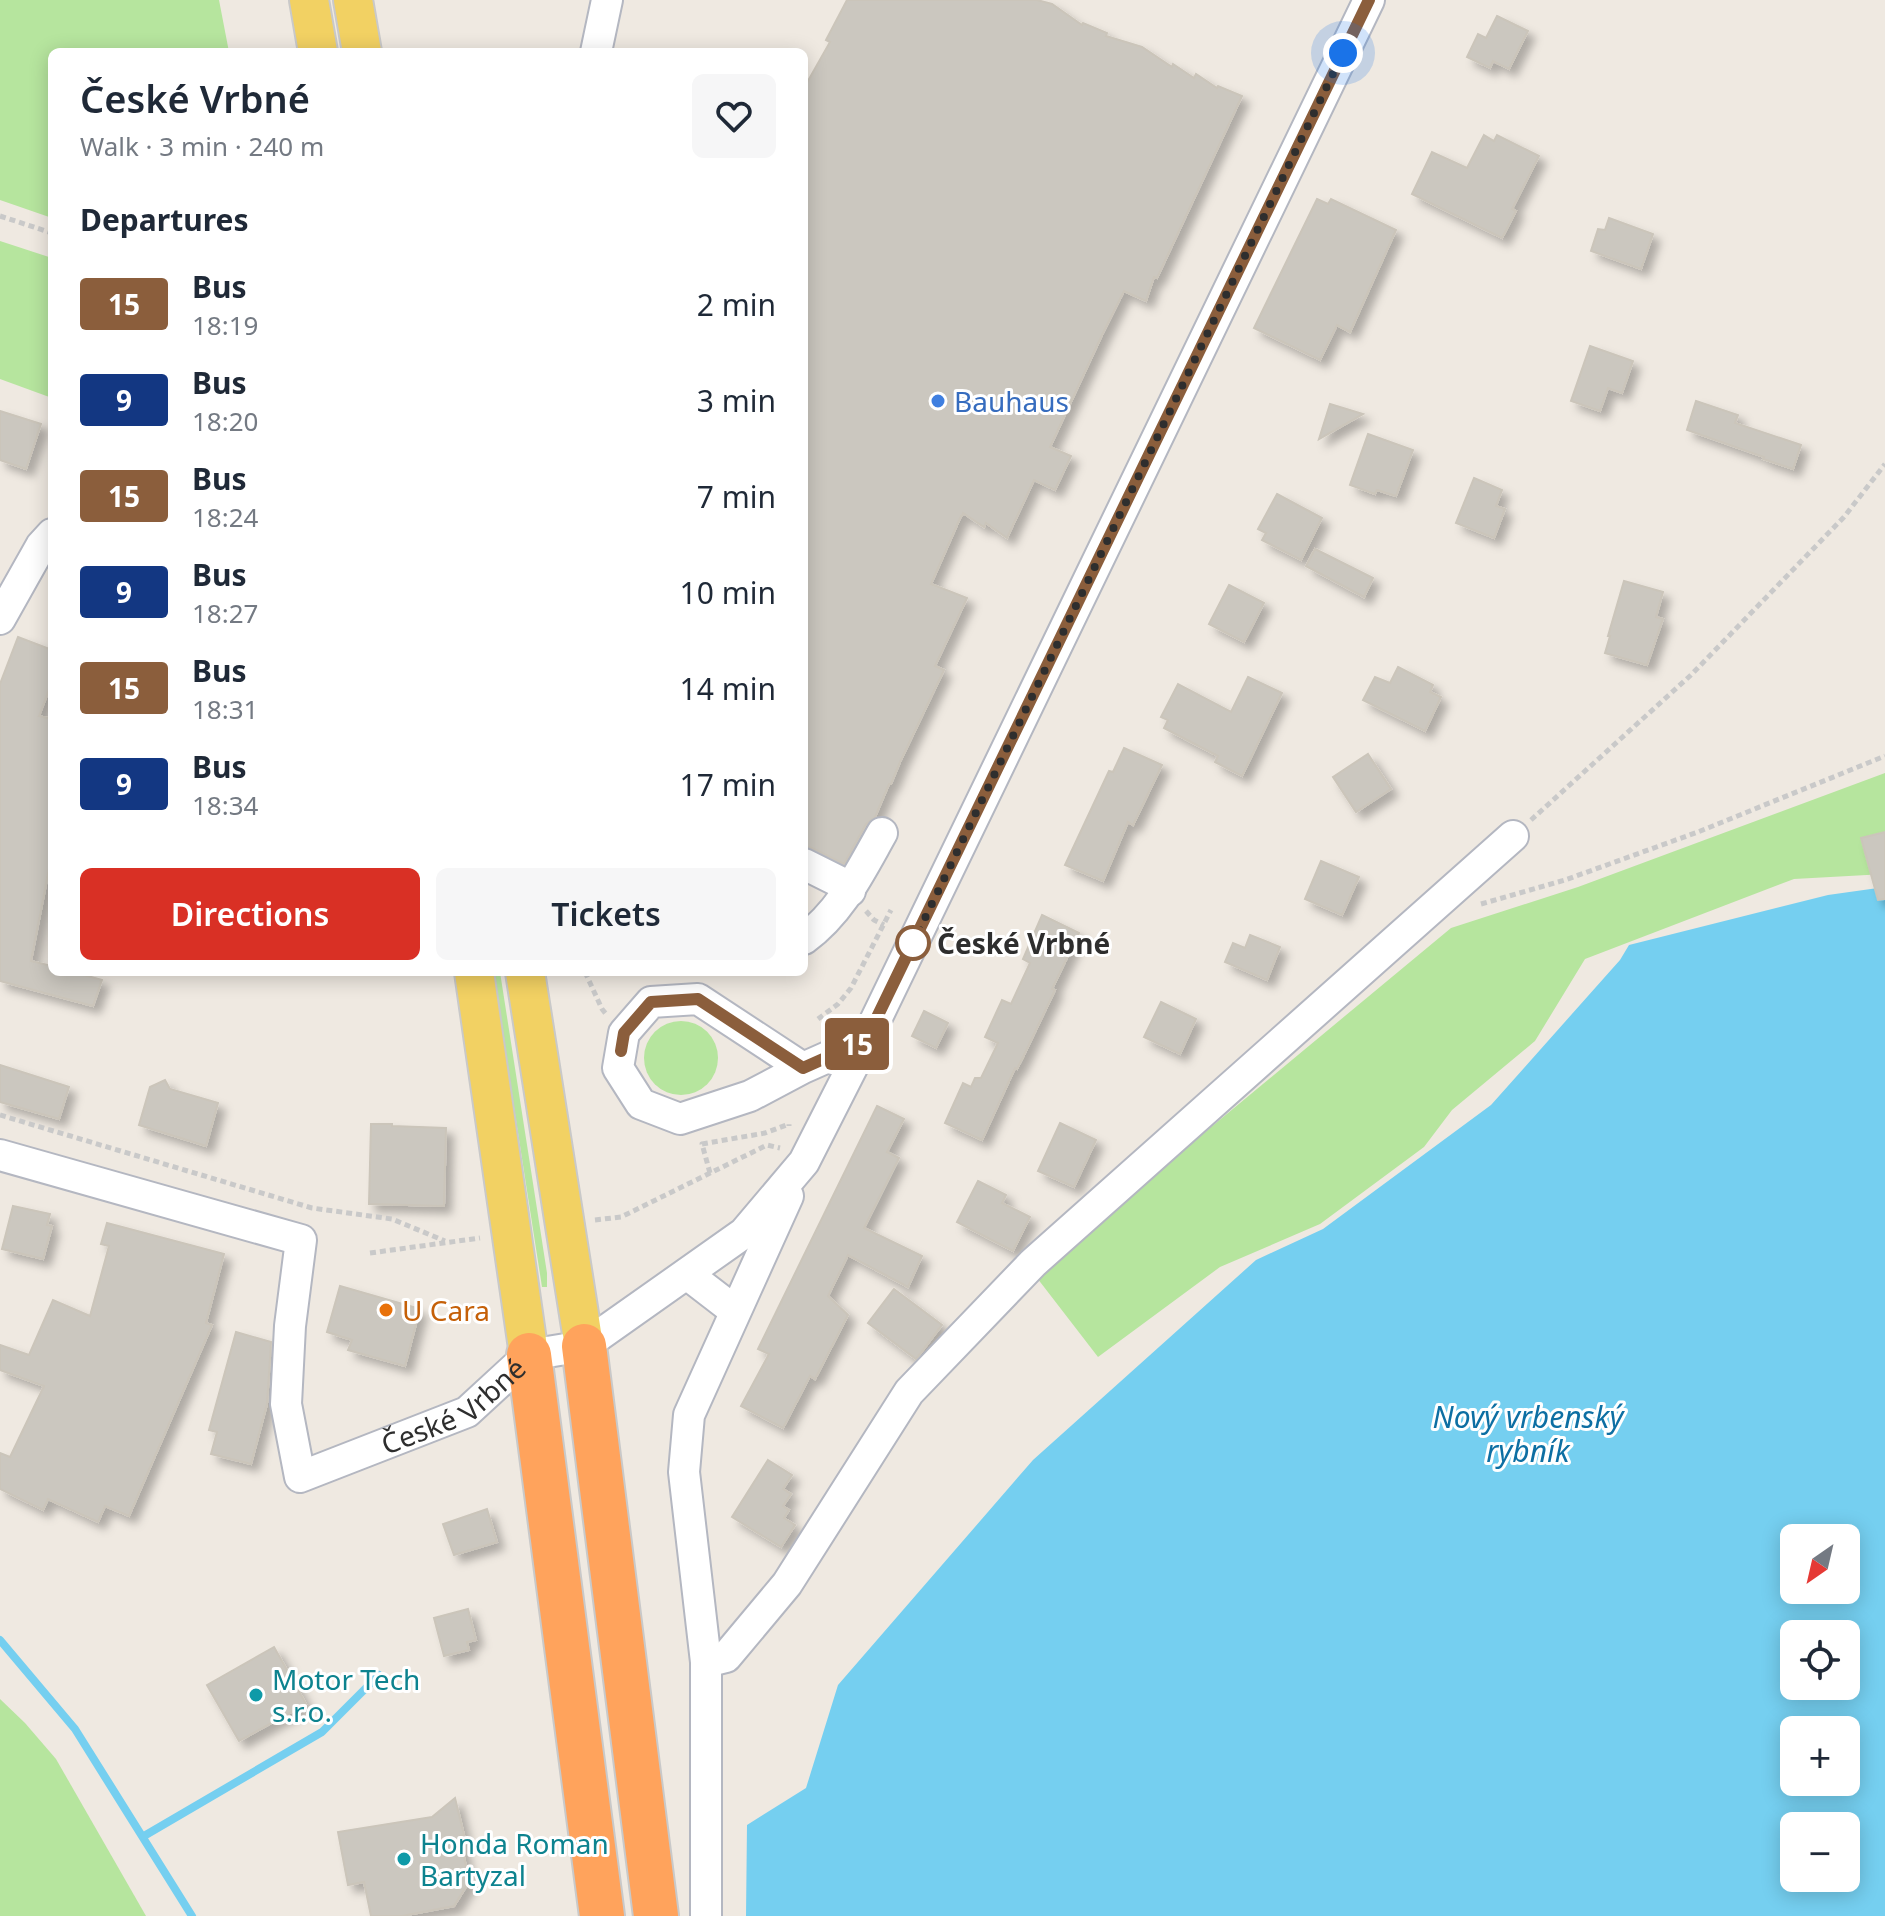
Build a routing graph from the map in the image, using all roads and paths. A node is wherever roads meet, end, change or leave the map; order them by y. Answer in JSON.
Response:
{"nodes":[{"id":1,"x":309,"y":0,"type":"edge"},
{"id":2,"x":353,"y":0,"type":"edge"},
{"id":3,"x":607,"y":0,"type":"edge"},
{"id":4,"x":1369,"y":0,"type":"edge"},
{"id":5,"x":317,"y":48,"type":"edge"},
{"id":6,"x":361,"y":48,"type":"edge"},
{"id":7,"x":597,"y":48,"type":"edge"},
{"id":8,"x":0,"y":216,"type":"edge"},
{"id":9,"x":48,"y":232,"type":"edge"},
{"id":10,"x":1885,"y":464,"type":"edge"},
{"id":11,"x":48,"y":538,"type":"edge"},
{"id":12,"x":0,"y":619,"type":"edge"},
{"id":13,"x":1885,"y":756,"type":"edge"},
{"id":14,"x":882,"y":833,"type":"dead end"},
{"id":15,"x":1513,"y":836,"type":"joint"},
{"id":16,"x":808,"y":866,"type":"edge"},
{"id":17,"x":850,"y":891,"type":"junction"},
{"id":18,"x":1475,"y":905,"type":"dead end"},
{"id":19,"x":891,"y":910,"type":"dead end"},
{"id":20,"x":808,"y":936,"type":"edge"},
{"id":21,"x":475,"y":976,"type":"edge"},
{"id":22,"x":526,"y":976,"type":"edge"},
{"id":23,"x":587,"y":976,"type":"edge"},
{"id":24,"x":818,"y":1019,"type":"dead end"},
{"id":25,"x":624,"y":1033,"type":"junction"},
{"id":26,"x":866,"y":1040,"type":"junction"},
{"id":27,"x":803,"y":1068,"type":"junction"},
{"id":28,"x":0,"y":1115,"type":"edge"},
{"id":29,"x":0,"y":1155,"type":"edge"},
{"id":30,"x":804,"y":1162,"type":"junction"},
{"id":31,"x":710,"y":1173,"type":"junction"},
{"id":32,"x":582,"y":1222,"type":"dead end"},
{"id":33,"x":484,"y":1237,"type":"dead end"},
{"id":34,"x":445,"y":1241,"type":"junction"},
{"id":35,"x":370,"y":1253,"type":"dead end"},
{"id":36,"x":687,"y":1274,"type":"junction"},
{"id":37,"x":735,"y":1311,"type":"junction"},
{"id":38,"x":584,"y":1346,"type":"junction"},
{"id":39,"x":529,"y":1355,"type":"junction"},
{"id":40,"x":706,"y":1662,"type":"junction"},
{"id":41,"x":602,"y":1916,"type":"edge"},
{"id":42,"x":656,"y":1916,"type":"edge"},
{"id":43,"x":706,"y":1916,"type":"edge"}],
"edges":[{"from":1,"to":5,"type":"main road"},
{"from":2,"to":6,"type":"main road"},
{"from":3,"to":7,"type":"street"},
{"from":4,"to":26,"type":"street","name":"České Vrbné"},
{"from":8,"to":9,"type":"path"},
{"from":10,"to":15,"type":"path"},
{"from":11,"to":12,"type":"street"},
{"from":13,"to":18,"type":"path"},
{"from":14,"to":17,"type":"street"},
{"from":15,"to":40,"type":"street"},
{"from":16,"to":17,"type":"street"},
{"from":17,"to":20,"type":"street"},
{"from":19,"to":24,"type":"path"},
{"from":21,"to":39,"type":"main road"},
{"from":22,"to":38,"type":"main road"},
{"from":23,"to":25,"type":"path"},
{"from":25,"to":27,"type":"street"},
{"from":25,"to":27,"type":"street"},
{"from":26,"to":27,"type":"street"},
{"from":26,"to":30,"type":"street","name":"České Vrbné"},
{"from":28,"to":34,"type":"path"},
{"from":29,"to":39,"type":"street","name":"České Vrbné"},
{"from":30,"to":36,"type":"street","name":"České Vrbné"},
{"from":30,"to":37,"type":"street"},
{"from":31,"to":31,"type":"path"},
{"from":31,"to":32,"type":"path"},
{"from":33,"to":34,"type":"path"},
{"from":34,"to":35,"type":"path"},
{"from":36,"to":37,"type":"street"},
{"from":36,"to":38,"type":"street","name":"České Vrbné"},
{"from":37,"to":40,"type":"street"},
{"from":38,"to":39,"type":"street","name":"České Vrbné"},
{"from":38,"to":42,"type":"highway"},
{"from":39,"to":41,"type":"highway"},
{"from":40,"to":43,"type":"street"}]}
